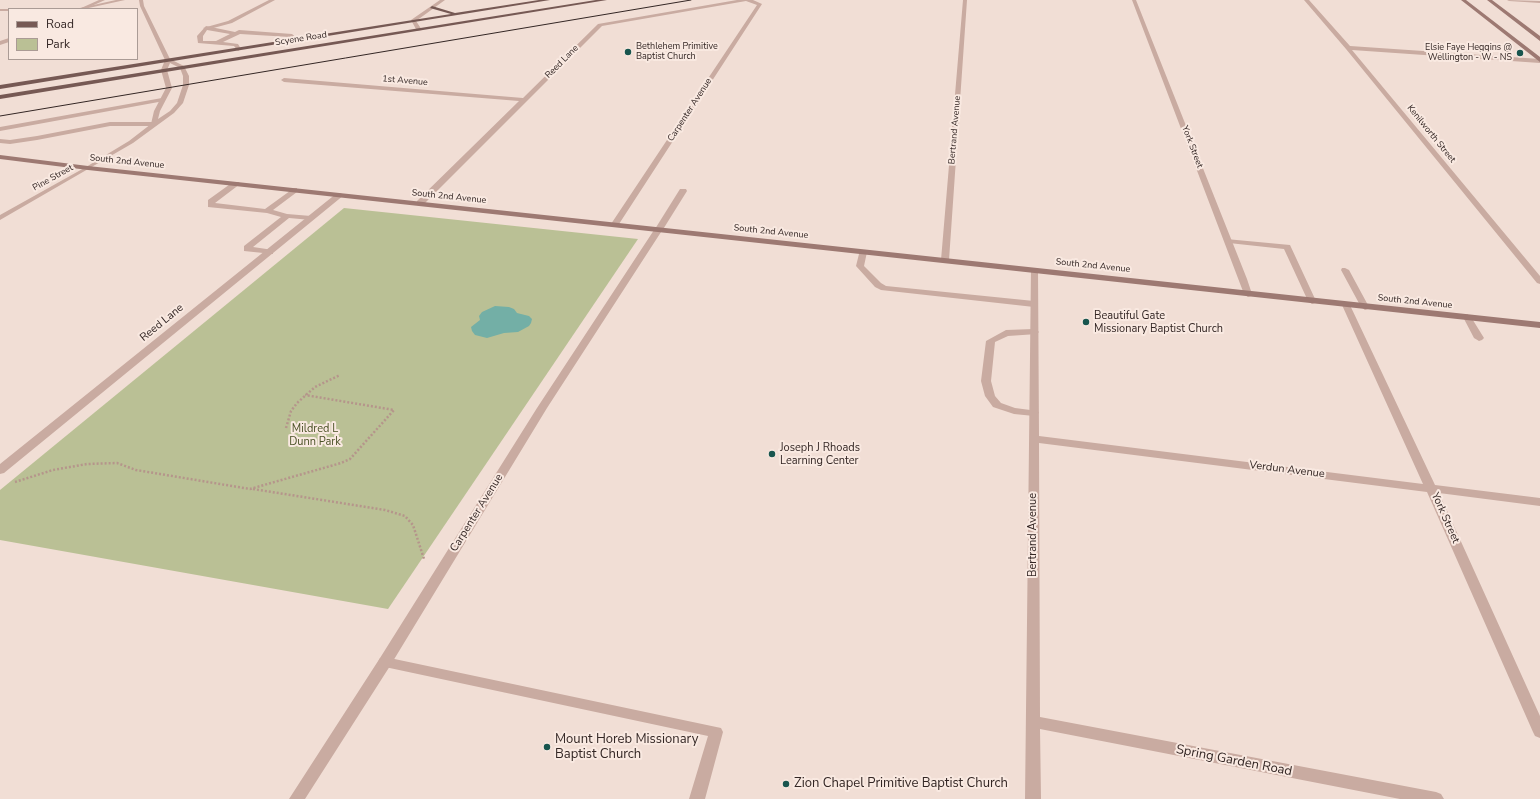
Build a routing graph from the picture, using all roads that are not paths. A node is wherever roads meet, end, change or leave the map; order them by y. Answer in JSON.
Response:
{"nodes":[{"id":1,"x":103,"y":0,"type":"edge"},
{"id":2,"x":123,"y":0,"type":"edge"},
{"id":3,"x":141,"y":0,"type":"edge"},
{"id":4,"x":274,"y":0,"type":"edge"},
{"id":5,"x":443,"y":0,"type":"edge"},
{"id":6,"x":548,"y":0,"type":"edge"},
{"id":7,"x":605,"y":0,"type":"edge"},
{"id":8,"x":746,"y":0,"type":"edge"},
{"id":9,"x":751,"y":0,"type":"edge"},
{"id":10,"x":965,"y":0,"type":"edge"},
{"id":11,"x":1134,"y":0,"type":"edge"},
{"id":12,"x":1306,"y":0,"type":"edge"},
{"id":13,"x":1463,"y":0,"type":"edge"},
{"id":14,"x":1489,"y":0,"type":"edge"},
{"id":15,"x":1509,"y":0,"type":"edge"},
{"id":16,"x":1540,"y":2,"type":"edge"},
{"id":17,"x":432,"y":7,"type":"junction"},
{"id":18,"x":84,"y":8,"type":"edge"},
{"id":19,"x":87,"y":8,"type":"edge"},
{"id":20,"x":463,"y":14,"type":"junction"},
{"id":21,"x":413,"y":21,"type":"junction"},
{"id":22,"x":206,"y":28,"type":"junction"},
{"id":23,"x":419,"y":30,"type":"junction"},
{"id":24,"x":237,"y":34,"type":"junction"},
{"id":25,"x":1540,"y":39,"type":"edge"},
{"id":26,"x":296,"y":40,"type":"junction"},
{"id":27,"x":217,"y":43,"type":"junction"},
{"id":28,"x":1348,"y":48,"type":"junction"},
{"id":29,"x":238,"y":49,"type":"junction"},
{"id":30,"x":168,"y":60,"type":"junction"},
{"id":31,"x":1540,"y":60,"type":"edge"},
{"id":32,"x":182,"y":67,"type":"junction"},
{"id":33,"x":164,"y":70,"type":"junction"},
{"id":34,"x":284,"y":80,"type":"dead end"},
{"id":35,"x":0,"y":87,"type":"edge"},
{"id":36,"x":0,"y":97,"type":"edge"},
{"id":37,"x":162,"y":100,"type":"junction"},
{"id":38,"x":524,"y":100,"type":"junction"},
{"id":39,"x":106,"y":109,"type":"junction"},
{"id":40,"x":154,"y":124,"type":"junction"},
{"id":41,"x":104,"y":125,"type":"junction"},
{"id":42,"x":0,"y":129,"type":"edge"},
{"id":43,"x":0,"y":141,"type":"edge"},
{"id":44,"x":0,"y":157,"type":"edge"},
{"id":45,"x":88,"y":168,"type":"junction"},
{"id":46,"x":236,"y":184,"type":"junction"},
{"id":47,"x":294,"y":190,"type":"junction"},
{"id":48,"x":683,"y":191,"type":"dead end"},
{"id":49,"x":340,"y":195,"type":"junction"},
{"id":50,"x":420,"y":204,"type":"junction"},
{"id":51,"x":267,"y":211,"type":"junction"},
{"id":52,"x":287,"y":216,"type":"junction"},
{"id":53,"x":0,"y":218,"type":"edge"},
{"id":54,"x":311,"y":218,"type":"junction"},
{"id":55,"x":615,"y":224,"type":"junction"},
{"id":56,"x":659,"y":229,"type":"junction"},
{"id":57,"x":1229,"y":241,"type":"junction"},
{"id":58,"x":270,"y":252,"type":"junction"},
{"id":59,"x":864,"y":252,"type":"junction"},
{"id":60,"x":945,"y":260,"type":"junction"},
{"id":61,"x":1034,"y":270,"type":"junction"},
{"id":62,"x":1345,"y":270,"type":"dead end"},
{"id":63,"x":1540,"y":281,"type":"edge"},
{"id":64,"x":1248,"y":294,"type":"junction"},
{"id":65,"x":1312,"y":301,"type":"junction"},
{"id":66,"x":1034,"y":304,"type":"junction"},
{"id":67,"x":1346,"y":305,"type":"junction"},
{"id":68,"x":1365,"y":307,"type":"junction"},
{"id":69,"x":1467,"y":317,"type":"junction"},
{"id":70,"x":1540,"y":325,"type":"edge"},
{"id":71,"x":1034,"y":332,"type":"junction"},
{"id":72,"x":1479,"y":338,"type":"dead end"},
{"id":73,"x":1034,"y":413,"type":"junction"},
{"id":74,"x":1034,"y":438,"type":"junction"},
{"id":75,"x":0,"y":470,"type":"edge"},
{"id":76,"x":1432,"y":488,"type":"junction"},
{"id":77,"x":1540,"y":502,"type":"edge"},
{"id":78,"x":385,"y":662,"type":"junction"},
{"id":79,"x":1033,"y":722,"type":"junction"},
{"id":80,"x":1540,"y":732,"type":"edge"},
{"id":81,"x":297,"y":799,"type":"edge"},
{"id":82,"x":697,"y":799,"type":"edge"},
{"id":83,"x":1033,"y":799,"type":"edge"},
{"id":84,"x":1436,"y":799,"type":"edge"}],
"edges":[{"from":1,"to":18,"type":"street"},
{"from":2,"to":19,"type":"street"},
{"from":3,"to":30,"type":"street"},
{"from":4,"to":22,"type":"street"},
{"from":5,"to":17,"type":"street"},
{"from":6,"to":20,"type":"main road","name":"Scyene Road"},
{"from":7,"to":23,"type":"main road","name":"Scyene Road"},
{"from":8,"to":9,"type":"street","name":"Reed Lane"},
{"from":8,"to":38,"type":"street","name":"Reed Lane"},
{"from":9,"to":55,"type":"street","name":"Carpenter Avenue"},
{"from":10,"to":60,"type":"street","name":"Bertrand Avenue"},
{"from":11,"to":57,"type":"street","name":"York Street"},
{"from":12,"to":28,"type":"street","name":"Kenilworth Street"},
{"from":13,"to":31,"type":"main road"},
{"from":14,"to":25,"type":"main road"},
{"from":15,"to":16,"type":"street"},
{"from":17,"to":20,"type":"main road"},
{"from":17,"to":21,"type":"street"},
{"from":20,"to":21,"type":"main road","name":"Scyene Road"},
{"from":21,"to":23,"type":"street"},
{"from":21,"to":26,"type":"main road","name":"Scyene Road"},
{"from":22,"to":24,"type":"street"},
{"from":22,"to":27,"type":"street"},
{"from":23,"to":32,"type":"main road","name":"Scyene Road"},
{"from":24,"to":26,"type":"street"},
{"from":24,"to":27,"type":"street"},
{"from":26,"to":29,"type":"main road","name":"Scyene Road"},
{"from":27,"to":29,"type":"street"},
{"from":28,"to":31,"type":"street"},
{"from":28,"to":63,"type":"street","name":"Kenilworth Street"},
{"from":29,"to":30,"type":"main road","name":"Scyene Road"},
{"from":30,"to":32,"type":"street"},
{"from":30,"to":33,"type":"street"},
{"from":30,"to":35,"type":"main road","name":"Scyene Road"},
{"from":32,"to":33,"type":"main road","name":"Scyene Road"},
{"from":32,"to":40,"type":"street","name":"Pine Street"},
{"from":33,"to":36,"type":"main road","name":"Scyene Road"},
{"from":33,"to":37,"type":"street"},
{"from":34,"to":38,"type":"street","name":"1st Avenue"},
{"from":37,"to":39,"type":"street"},
{"from":37,"to":40,"type":"street"},
{"from":38,"to":50,"type":"street","name":"Reed Lane"},
{"from":39,"to":41,"type":"street"},
{"from":39,"to":42,"type":"street"},
{"from":40,"to":41,"type":"street"},
{"from":40,"to":45,"type":"street","name":"Pine Street"},
{"from":41,"to":43,"type":"street"},
{"from":44,"to":45,"type":"main road","name":"South 2nd Avenue"},
{"from":45,"to":46,"type":"main road","name":"South 2nd Avenue"},
{"from":45,"to":53,"type":"street","name":"Pine Street"},
{"from":46,"to":47,"type":"main road","name":"South 2nd Avenue"},
{"from":46,"to":51,"type":"street"},
{"from":47,"to":49,"type":"main road","name":"South 2nd Avenue"},
{"from":47,"to":51,"type":"street"},
{"from":48,"to":56,"type":"street","name":"Carpenter Avenue"},
{"from":49,"to":50,"type":"main road","name":"South 2nd Avenue"},
{"from":49,"to":54,"type":"street","name":"Reed Lane"},
{"from":50,"to":55,"type":"main road","name":"South 2nd Avenue"},
{"from":51,"to":52,"type":"street"},
{"from":52,"to":54,"type":"street"},
{"from":52,"to":58,"type":"street"},
{"from":54,"to":58,"type":"street","name":"Reed Lane"},
{"from":55,"to":56,"type":"main road","name":"South 2nd Avenue"},
{"from":56,"to":59,"type":"main road","name":"South 2nd Avenue"},
{"from":56,"to":78,"type":"street","name":"Carpenter Avenue"},
{"from":57,"to":64,"type":"street","name":"York Street"},
{"from":57,"to":65,"type":"street"},
{"from":58,"to":75,"type":"street","name":"Reed Lane"},
{"from":59,"to":60,"type":"main road","name":"South 2nd Avenue"},
{"from":59,"to":66,"type":"street"},
{"from":60,"to":61,"type":"main road","name":"South 2nd Avenue"},
{"from":61,"to":64,"type":"main road","name":"South 2nd Avenue"},
{"from":61,"to":66,"type":"street","name":"Bertrand Avenue"},
{"from":62,"to":68,"type":"street"},
{"from":64,"to":65,"type":"main road","name":"South 2nd Avenue"},
{"from":65,"to":67,"type":"main road","name":"South 2nd Avenue"},
{"from":66,"to":71,"type":"street","name":"Bertrand Avenue"},
{"from":67,"to":68,"type":"main road","name":"South 2nd Avenue"},
{"from":67,"to":76,"type":"street","name":"York Street"},
{"from":68,"to":69,"type":"main road","name":"South 2nd Avenue"},
{"from":69,"to":70,"type":"main road","name":"South 2nd Avenue"},
{"from":69,"to":72,"type":"street"},
{"from":71,"to":73,"type":"street","name":"Bertrand Avenue"},
{"from":71,"to":73,"type":"street"},
{"from":73,"to":74,"type":"street","name":"Bertrand Avenue"},
{"from":74,"to":76,"type":"street","name":"Verdun Avenue"},
{"from":74,"to":79,"type":"street","name":"Bertrand Avenue"},
{"from":76,"to":77,"type":"street","name":"Verdun Avenue"},
{"from":76,"to":80,"type":"street","name":"York Street"},
{"from":78,"to":81,"type":"street","name":"Carpenter Avenue"},
{"from":78,"to":82,"type":"street"},
{"from":79,"to":83,"type":"street","name":"Bertrand Avenue"},
{"from":79,"to":84,"type":"street","name":"Spring Garden Road"}]}
